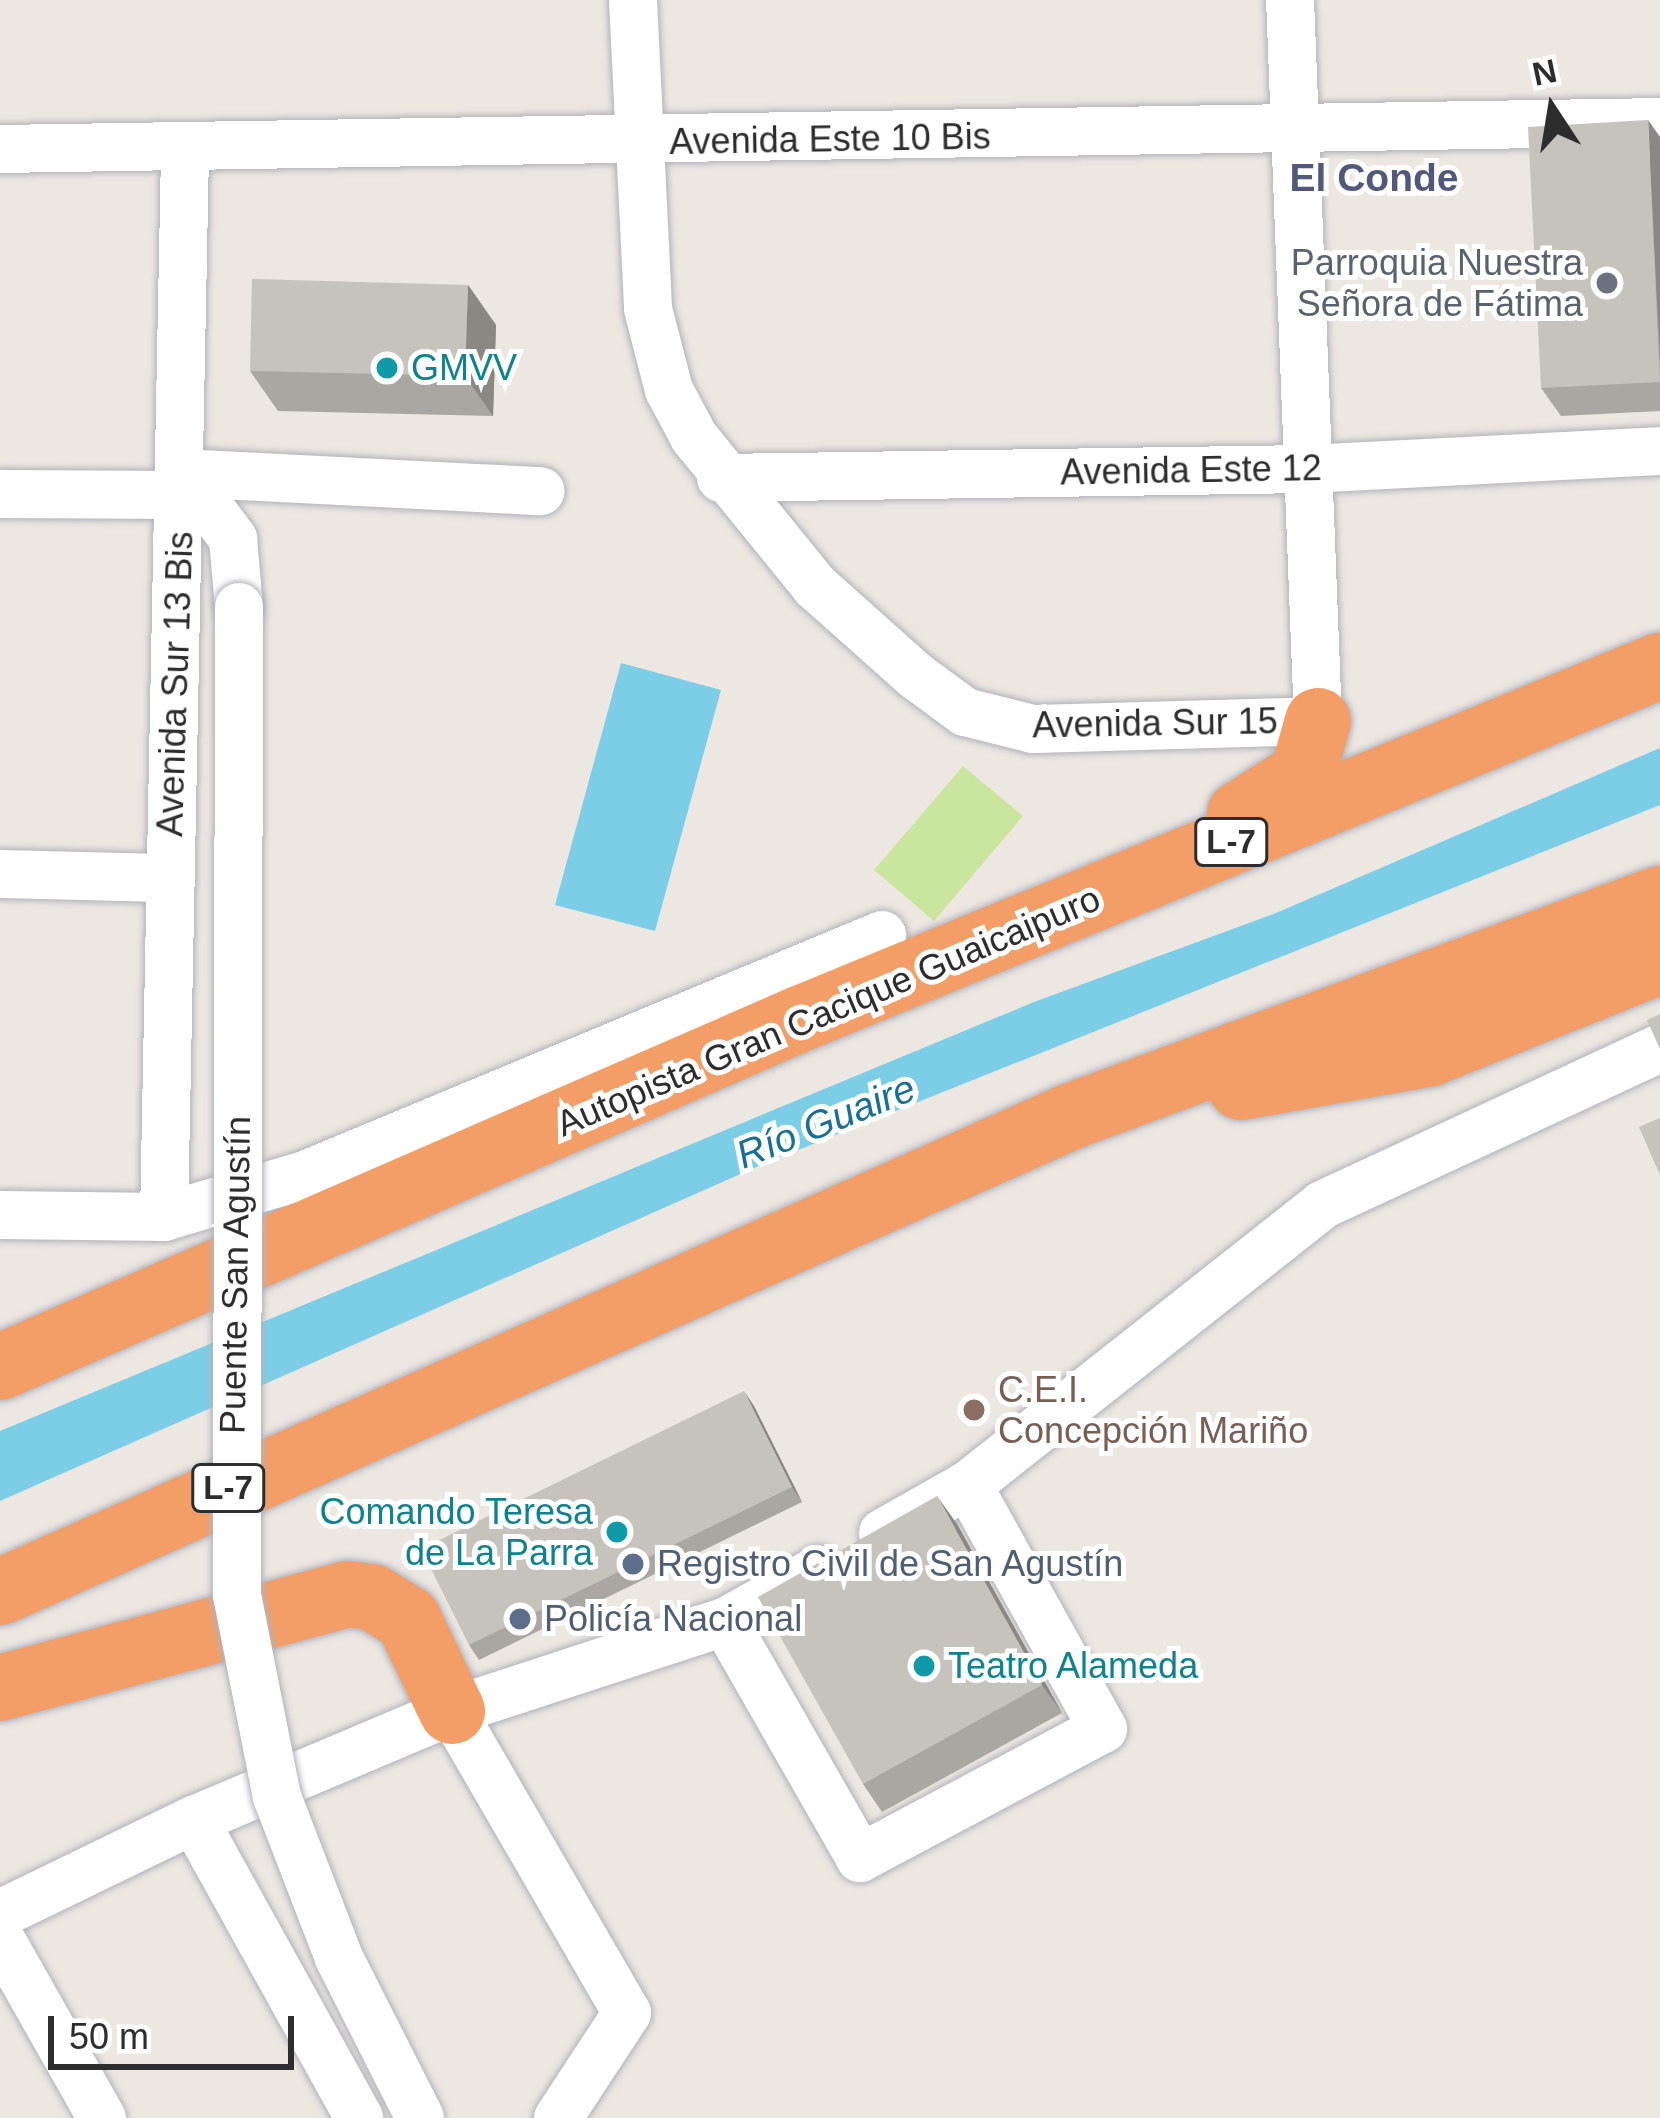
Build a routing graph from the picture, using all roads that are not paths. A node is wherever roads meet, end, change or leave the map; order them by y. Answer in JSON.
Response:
{"nodes":[{"id":1,"x":632,"y":0,"type":"edge"},
{"id":2,"x":1290,"y":0,"type":"edge"},
{"id":3,"x":1660,"y":122,"type":"edge"},
{"id":4,"x":1294,"y":131,"type":"junction"},
{"id":5,"x":640,"y":142,"type":"junction"},
{"id":6,"x":0,"y":149,"type":"edge"},
{"id":7,"x":185,"y":151,"type":"junction"},
{"id":8,"x":1660,"y":452,"type":"edge"},
{"id":9,"x":1306,"y":469,"type":"junction"},
{"id":10,"x":721,"y":478,"type":"junction"},
{"id":11,"x":181,"y":484,"type":"junction"},
{"id":12,"x":542,"y":491,"type":"dead end"},
{"id":13,"x":0,"y":494,"type":"edge"},
{"id":14,"x":1660,"y":666,"type":"edge"},
{"id":15,"x":1318,"y":721,"type":"junction"},
{"id":16,"x":0,"y":874,"type":"edge"},
{"id":17,"x":169,"y":878,"type":"junction"},
{"id":18,"x":1660,"y":899,"type":"edge"},
{"id":19,"x":882,"y":934,"type":"dead end"},
{"id":20,"x":1660,"y":961,"type":"edge"},
{"id":21,"x":802,"y":1018,"type":"junction"},
{"id":22,"x":1660,"y":1048,"type":"edge"},
{"id":23,"x":1072,"y":1116,"type":"junction"},
{"id":24,"x":0,"y":1215,"type":"edge"},
{"id":25,"x":164,"y":1217,"type":"junction"},
{"id":26,"x":0,"y":1367,"type":"edge"},
{"id":27,"x":968,"y":1485,"type":"junction"},
{"id":28,"x":0,"y":1592,"type":"edge"},
{"id":29,"x":725,"y":1622,"type":"junction"},
{"id":30,"x":0,"y":1688,"type":"edge"},
{"id":31,"x":452,"y":1711,"type":"junction"},
{"id":32,"x":194,"y":1820,"type":"junction"},
{"id":33,"x":0,"y":1914,"type":"edge"},
{"id":34,"x":0,"y":1938,"type":"edge"},
{"id":35,"x":102,"y":2118,"type":"edge"},
{"id":36,"x":358,"y":2118,"type":"edge"},
{"id":37,"x":420,"y":2118,"type":"edge"},
{"id":38,"x":558,"y":2118,"type":"edge"}],
"edges":[{"from":1,"to":5,"type":"street","name":"Avenida Sur 15"},
{"from":2,"to":4,"type":"street"},
{"from":3,"to":4,"type":"street","name":"Avenida Este 10 Bis"},
{"from":4,"to":5,"type":"street","name":"Avenida Este 10 Bis"},
{"from":4,"to":9,"type":"street"},
{"from":5,"to":7,"type":"street","name":"Avenida Este 10 Bis"},
{"from":5,"to":10,"type":"street","name":"Avenida Sur 15"},
{"from":6,"to":7,"type":"street","name":"Avenida Este 10 Bis"},
{"from":7,"to":11,"type":"street","name":"Avenida Sur 13 Bis"},
{"from":8,"to":9,"type":"street","name":"Avenida Este 12"},
{"from":9,"to":10,"type":"street","name":"Avenida Este 12"},
{"from":9,"to":15,"type":"street"},
{"from":10,"to":15,"type":"street","name":"Avenida Sur 15"},
{"from":11,"to":12,"type":"street"},
{"from":11,"to":13,"type":"street"},
{"from":11,"to":17,"type":"street","name":"Avenida Sur 13 Bis"},
{"from":11,"to":37,"type":"street","name":"Puente San Agustín","bridge":true},
{"from":14,"to":21,"type":"highway","name":"Autopista Gran Cacique Guaicaipuro","number":"L-7"},
{"from":15,"to":21,"type":"highway"},
{"from":16,"to":17,"type":"street"},
{"from":17,"to":25,"type":"street","name":"Avenida Sur 13 Bis"},
{"from":18,"to":23,"type":"highway","number":"L-7"},
{"from":19,"to":25,"type":"street"},
{"from":20,"to":23,"type":"highway"},
{"from":21,"to":26,"type":"highway","name":"Autopista Gran Cacique Guaicaipuro","number":"L-7"},
{"from":22,"to":27,"type":"street"},
{"from":23,"to":28,"type":"highway","number":"L-7"},
{"from":24,"to":25,"type":"street"},
{"from":27,"to":29,"type":"street"},
{"from":27,"to":29,"type":"street"},
{"from":29,"to":31,"type":"street"},
{"from":30,"to":31,"type":"highway"},
{"from":31,"to":32,"type":"street"},
{"from":31,"to":38,"type":"street"},
{"from":32,"to":33,"type":"street"},
{"from":32,"to":36,"type":"street"},
{"from":34,"to":35,"type":"street"}]}
